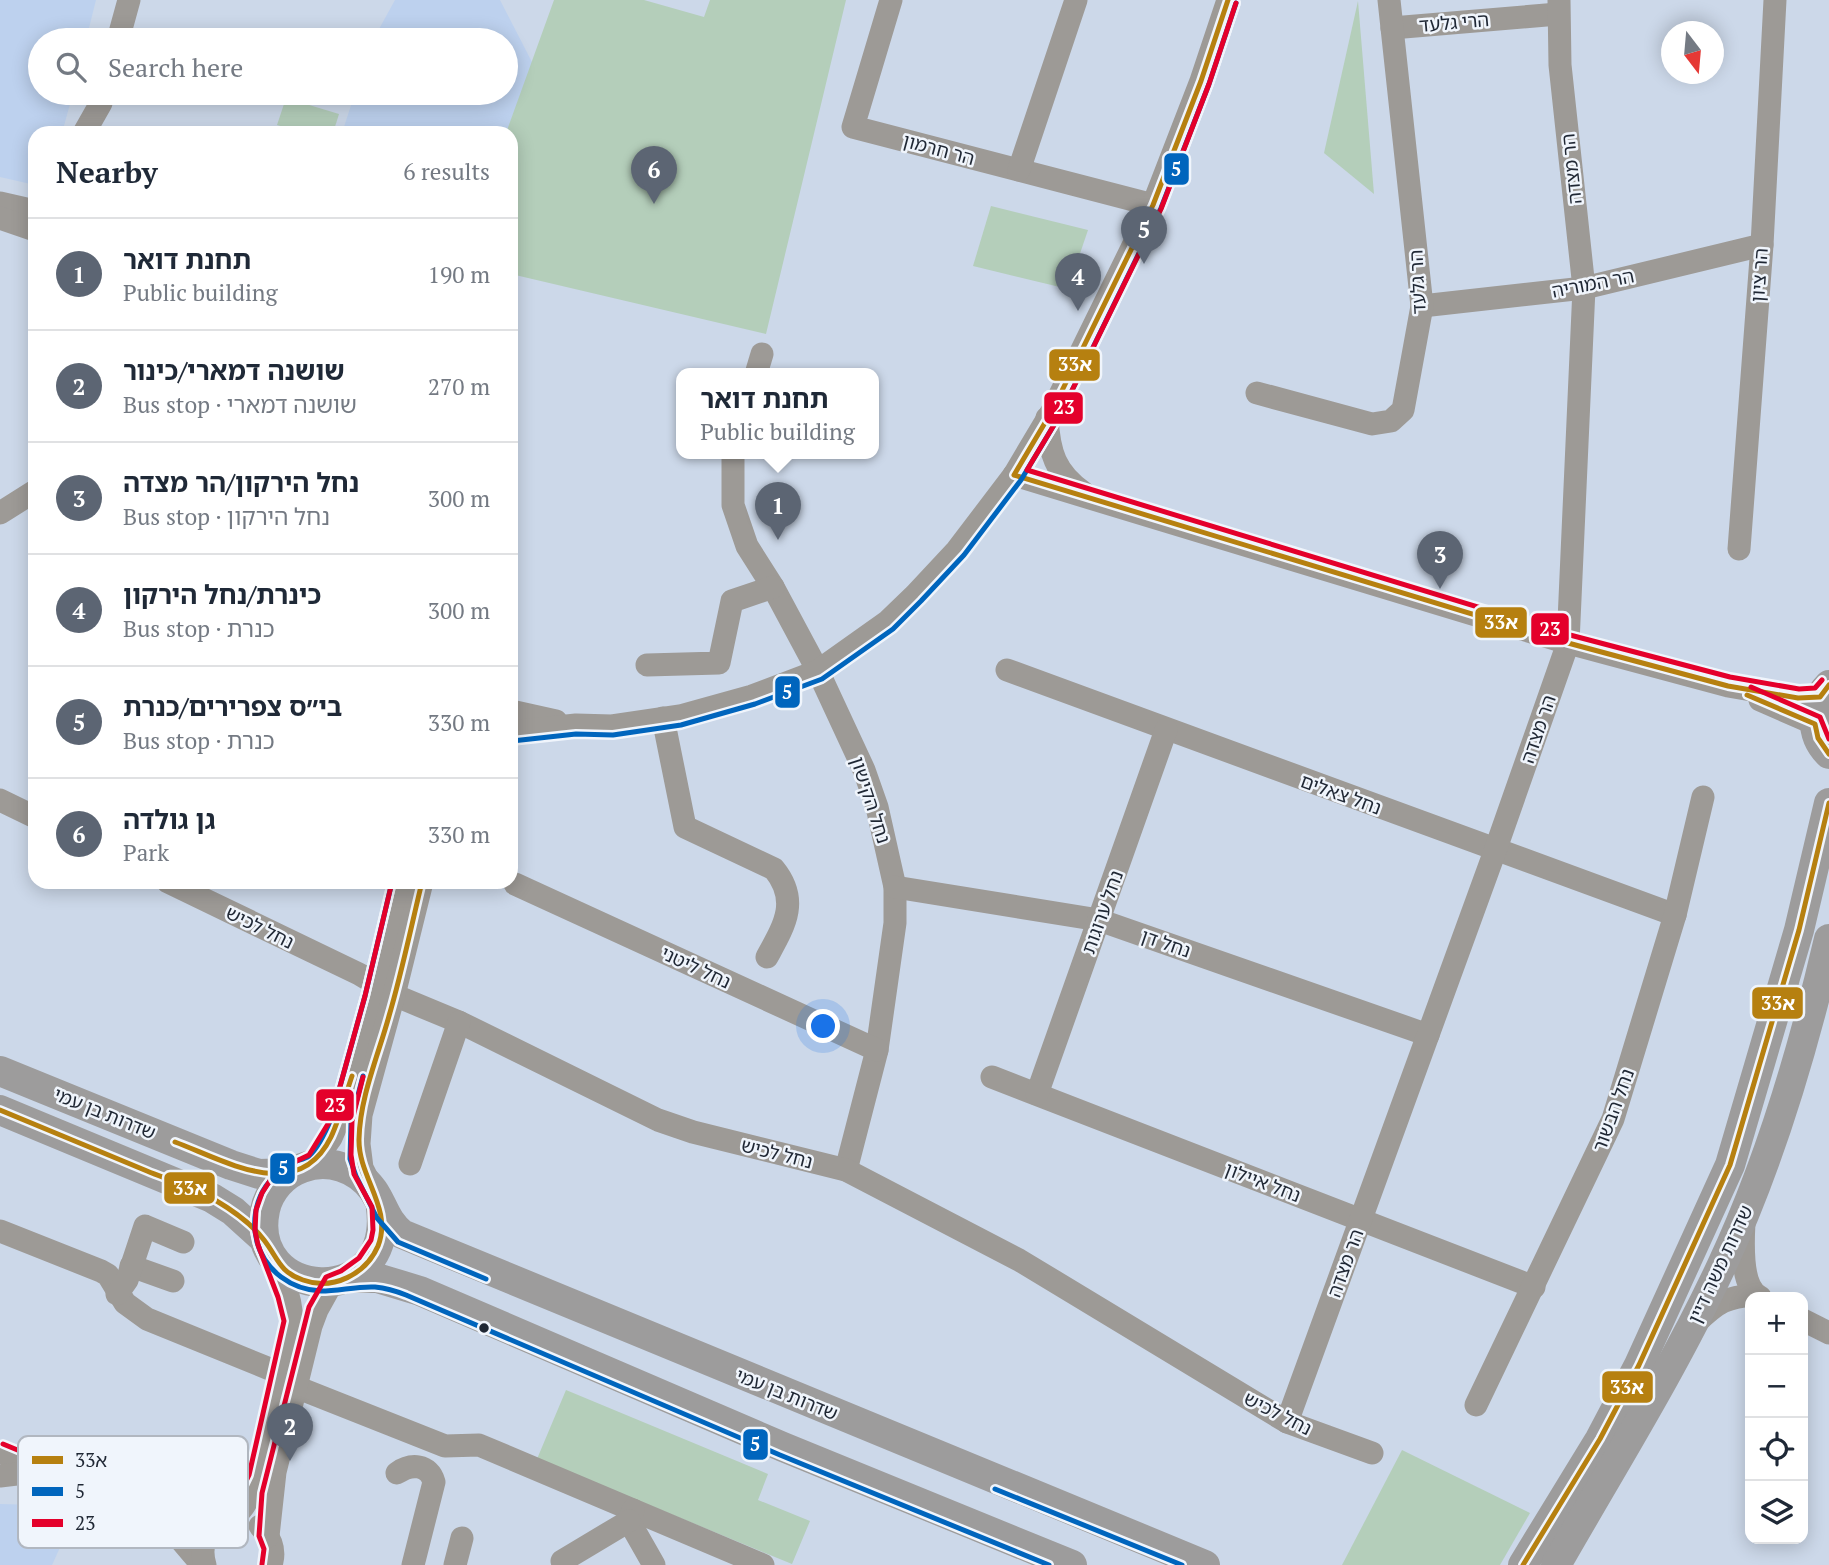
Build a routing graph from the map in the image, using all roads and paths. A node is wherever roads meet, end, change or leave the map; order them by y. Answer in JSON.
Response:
{"nodes":[{"id":1,"x":128,"y":0,"type":"edge"},
{"id":2,"x":891,"y":0,"type":"edge"},
{"id":3,"x":1076,"y":0,"type":"edge"},
{"id":4,"x":1228,"y":0,"type":"edge"},
{"id":5,"x":1389,"y":0,"type":"edge"},
{"id":6,"x":1776,"y":0,"type":"edge"},
{"id":7,"x":1559,"y":7,"type":"edge"},
{"id":8,"x":121,"y":28,"type":"edge"},
{"id":9,"x":1392,"y":28,"type":"junction"},
{"id":10,"x":98,"y":105,"type":"edge"},
{"id":11,"x":102,"y":105,"type":"edge"},
{"id":12,"x":88,"y":126,"type":"edge"},
{"id":13,"x":102,"y":126,"type":"edge"},
{"id":14,"x":1019,"y":170,"type":"junction"},
{"id":15,"x":1153,"y":205,"type":"junction"},
{"id":16,"x":1762,"y":245,"type":"junction"},
{"id":17,"x":1584,"y":288,"type":"junction"},
{"id":18,"x":1422,"y":306,"type":"junction"},
{"id":19,"x":1257,"y":393,"type":"dead end"},
{"id":20,"x":1047,"y":418,"type":"junction"},
{"id":21,"x":733,"y":459,"type":"edge"},
{"id":22,"x":1014,"y":475,"type":"junction"},
{"id":23,"x":28,"y":495,"type":"edge"},
{"id":24,"x":1093,"y":498,"type":"junction"},
{"id":25,"x":0,"y":513,"type":"edge"},
{"id":26,"x":1739,"y":550,"type":"dead end"},
{"id":27,"x":773,"y":587,"type":"junction"},
{"id":28,"x":1568,"y":643,"type":"junction"},
{"id":29,"x":647,"y":664,"type":"dead end"},
{"id":30,"x":1007,"y":670,"type":"dead end"},
{"id":31,"x":818,"y":671,"type":"junction"},
{"id":32,"x":1821,"y":702,"type":"edge"},
{"id":33,"x":518,"y":713,"type":"edge"},
{"id":34,"x":663,"y":718,"type":"junction"},
{"id":35,"x":576,"y":725,"type":"junction"},
{"id":36,"x":1166,"y":730,"type":"junction"},
{"id":37,"x":518,"y":731,"type":"edge"},
{"id":38,"x":1829,"y":754,"type":"edge"},
{"id":39,"x":1703,"y":797,"type":"dead end"},
{"id":40,"x":0,"y":800,"type":"edge"},
{"id":41,"x":1829,"y":803,"type":"edge"},
{"id":42,"x":28,"y":814,"type":"edge"},
{"id":43,"x":1495,"y":851,"type":"junction"},
{"id":44,"x":518,"y":885,"type":"edge"},
{"id":45,"x":895,"y":887,"type":"junction"},
{"id":46,"x":182,"y":889,"type":"edge"},
{"id":47,"x":400,"y":889,"type":"edge"},
{"id":48,"x":420,"y":889,"type":"edge"},
{"id":49,"x":1675,"y":915,"type":"junction"},
{"id":50,"x":1099,"y":920,"type":"junction"},
{"id":51,"x":1829,"y":939,"type":"edge"},
{"id":52,"x":767,"y":957,"type":"dead end"},
{"id":53,"x":386,"y":991,"type":"junction"},
{"id":54,"x":459,"y":1022,"type":"junction"},
{"id":55,"x":1428,"y":1035,"type":"junction"},
{"id":56,"x":877,"y":1049,"type":"junction"},
{"id":57,"x":0,"y":1071,"type":"edge"},
{"id":58,"x":992,"y":1077,"type":"dead end"},
{"id":59,"x":1037,"y":1094,"type":"junction"},
{"id":60,"x":0,"y":1110,"type":"edge"},
{"id":61,"x":410,"y":1164,"type":"dead end"},
{"id":62,"x":301,"y":1169,"type":"junction"},
{"id":63,"x":846,"y":1170,"type":"junction"},
{"id":64,"x":377,"y":1199,"type":"junction"},
{"id":65,"x":1744,"y":1216,"type":"junction"},
{"id":66,"x":1361,"y":1220,"type":"junction"},
{"id":67,"x":0,"y":1231,"type":"edge"},
{"id":68,"x":183,"y":1242,"type":"dead end"},
{"id":69,"x":269,"y":1248,"type":"junction"},
{"id":70,"x":131,"y":1266,"type":"junction"},
{"id":71,"x":340,"y":1280,"type":"junction"},
{"id":72,"x":173,"y":1281,"type":"dead end"},
{"id":73,"x":1534,"y":1287,"type":"junction"},
{"id":74,"x":1755,"y":1292,"type":"edge"},
{"id":75,"x":117,"y":1294,"type":"junction"},
{"id":76,"x":1745,"y":1297,"type":"edge"},
{"id":77,"x":1808,"y":1323,"type":"edge"},
{"id":78,"x":1691,"y":1328,"type":"junction"},
{"id":79,"x":1829,"y":1334,"type":"edge"},
{"id":80,"x":289,"y":1380,"type":"junction"},
{"id":81,"x":1476,"y":1405,"type":"dead end"},
{"id":82,"x":1287,"y":1422,"type":"junction"},
{"id":83,"x":0,"y":1452,"type":"edge"},
{"id":84,"x":1372,"y":1453,"type":"dead end"},
{"id":85,"x":18,"y":1459,"type":"edge"},
{"id":86,"x":18,"y":1474,"type":"edge"},
{"id":87,"x":397,"y":1474,"type":"dead end"},
{"id":88,"x":0,"y":1476,"type":"edge"},
{"id":89,"x":248,"y":1499,"type":"edge"},
{"id":90,"x":631,"y":1516,"type":"junction"},
{"id":91,"x":248,"y":1521,"type":"edge"},
{"id":92,"x":462,"y":1538,"type":"dead end"},
{"id":93,"x":188,"y":1548,"type":"edge"},
{"id":94,"x":273,"y":1555,"type":"edge"},
{"id":95,"x":722,"y":1557,"type":"edge"},
{"id":96,"x":562,"y":1561,"type":"dead end"},
{"id":97,"x":204,"y":1565,"type":"edge"},
{"id":98,"x":413,"y":1565,"type":"edge"},
{"id":99,"x":455,"y":1565,"type":"edge"},
{"id":100,"x":654,"y":1565,"type":"edge"},
{"id":101,"x":763,"y":1565,"type":"edge"},
{"id":102,"x":1072,"y":1565,"type":"edge"},
{"id":103,"x":1205,"y":1565,"type":"edge"},
{"id":104,"x":1523,"y":1565,"type":"edge"},
{"id":105,"x":1556,"y":1565,"type":"edge"}],
"edges":[{"from":1,"to":8,"type":"street"},
{"from":2,"to":14,"type":"street","name":"הר חרמון"},
{"from":3,"to":14,"type":"street"},
{"from":4,"to":15,"type":"street"},
{"from":5,"to":9,"type":"street","name":"הר גלעד"},
{"from":6,"to":16,"type":"street","name":"הר ציון"},
{"from":7,"to":9,"type":"street","name":"הרי גלעד"},
{"from":7,"to":17,"type":"street","name":"הר מצדה"},
{"from":9,"to":18,"type":"street","name":"הר גלעד"},
{"from":10,"to":12,"type":"street"},
{"from":11,"to":13,"type":"street"},
{"from":14,"to":15,"type":"street","name":"הר חרמון"},
{"from":15,"to":20,"type":"street"},
{"from":16,"to":17,"type":"street","name":"הר המוריה"},
{"from":16,"to":26,"type":"street","name":"הר ציון"},
{"from":17,"to":18,"type":"street","name":"הר המוריה"},
{"from":17,"to":28,"type":"street","name":"הר מצדה"},
{"from":18,"to":19,"type":"street","name":"הר גלעד"},
{"from":20,"to":22,"type":"street"},
{"from":20,"to":24,"type":"street"},
{"from":21,"to":27,"type":"street","name":"נחל הקישון"},
{"from":22,"to":24,"type":"street"},
{"from":22,"to":31,"type":"street"},
{"from":23,"to":25,"type":"street"},
{"from":24,"to":28,"type":"street"},
{"from":27,"to":29,"type":"street"},
{"from":27,"to":31,"type":"street","name":"נחל הקישון"},
{"from":28,"to":32,"type":"street"},
{"from":28,"to":43,"type":"street","name":"הר מצדה"},
{"from":30,"to":36,"type":"street","name":"נחל צאלים"},
{"from":31,"to":34,"type":"street"},
{"from":31,"to":45,"type":"street","name":"נחל הקישון"},
{"from":32,"to":38,"type":"main road"},
{"from":33,"to":35,"type":"street"},
{"from":34,"to":35,"type":"street"},
{"from":34,"to":52,"type":"street"},
{"from":35,"to":37,"type":"street"},
{"from":36,"to":43,"type":"street","name":"נחל צאלים"},
{"from":36,"to":50,"type":"street","name":"נחל ערוגות"},
{"from":39,"to":49,"type":"street","name":"נחל הבשור"},
{"from":40,"to":42,"type":"street"},
{"from":41,"to":104,"type":"main road","name":"שדרות משה דיין"},
{"from":43,"to":49,"type":"street","name":"נחל צאלים"},
{"from":43,"to":55,"type":"street","name":"הר מצדה"},
{"from":44,"to":56,"type":"street","name":"נחל ליטני"},
{"from":45,"to":50,"type":"street","name":"נחל דן"},
{"from":45,"to":56,"type":"street","name":"נחל הקישון"},
{"from":46,"to":53,"type":"street","name":"נחל לכיש"},
{"from":47,"to":53,"type":"street"},
{"from":48,"to":53,"type":"street"},
{"from":49,"to":73,"type":"street","name":"נחל הבשור"},
{"from":50,"to":55,"type":"street","name":"נחל דן"},
{"from":50,"to":59,"type":"street","name":"נחל ערוגות"},
{"from":51,"to":65,"type":"main road","name":"שדרות משה דיין"},
{"from":53,"to":54,"type":"street","name":"נחל לכיש"},
{"from":53,"to":62,"type":"street"},
{"from":53,"to":64,"type":"street"},
{"from":54,"to":61,"type":"street"},
{"from":54,"to":63,"type":"street","name":"נחל לכיש"},
{"from":55,"to":66,"type":"street","name":"הר מצדה"},
{"from":56,"to":63,"type":"street","name":"נחל הקישון"},
{"from":57,"to":62,"type":"main road","name":"שדרות בן עמי"},
{"from":58,"to":59,"type":"street","name":"נחל איילון"},
{"from":59,"to":66,"type":"street","name":"נחל איילון"},
{"from":60,"to":69,"type":"main road"},
{"from":62,"to":64,"type":"main road","name":"שדרות בן עמי"},
{"from":62,"to":69,"type":"main road"},
{"from":63,"to":82,"type":"street","name":"נחל לכיש"},
{"from":64,"to":71,"type":"main road"},
{"from":64,"to":103,"type":"main road","name":"שדרות בן עמי"},
{"from":65,"to":74,"type":"street"},
{"from":65,"to":78,"type":"main road","name":"שדרות משה דיין"},
{"from":66,"to":73,"type":"street","name":"נחל איילון"},
{"from":66,"to":82,"type":"street","name":"הר מצדה"},
{"from":67,"to":75,"type":"street"},
{"from":68,"to":70,"type":"street"},
{"from":69,"to":71,"type":"main road"},
{"from":69,"to":80,"type":"street"},
{"from":70,"to":72,"type":"street"},
{"from":70,"to":75,"type":"street"},
{"from":71,"to":80,"type":"street"},
{"from":71,"to":102,"type":"main road"},
{"from":73,"to":81,"type":"street","name":"נחל הבשור"},
{"from":75,"to":80,"type":"street"},
{"from":76,"to":78,"type":"street"},
{"from":77,"to":79,"type":"street"},
{"from":78,"to":105,"type":"main road","name":"שדרות משה דיין"},
{"from":80,"to":89,"type":"street"},
{"from":80,"to":90,"type":"street"},
{"from":80,"to":94,"type":"street"},
{"from":82,"to":84,"type":"street","name":"נחל לכיש"},
{"from":83,"to":85,"type":"street"},
{"from":86,"to":88,"type":"street"},
{"from":87,"to":98,"type":"street"},
{"from":90,"to":95,"type":"street"},
{"from":90,"to":96,"type":"street"},
{"from":90,"to":100,"type":"street"},
{"from":91,"to":94,"type":"street"},
{"from":92,"to":99,"type":"street"},
{"from":93,"to":97,"type":"street"},
{"from":95,"to":101,"type":"street"}]}
